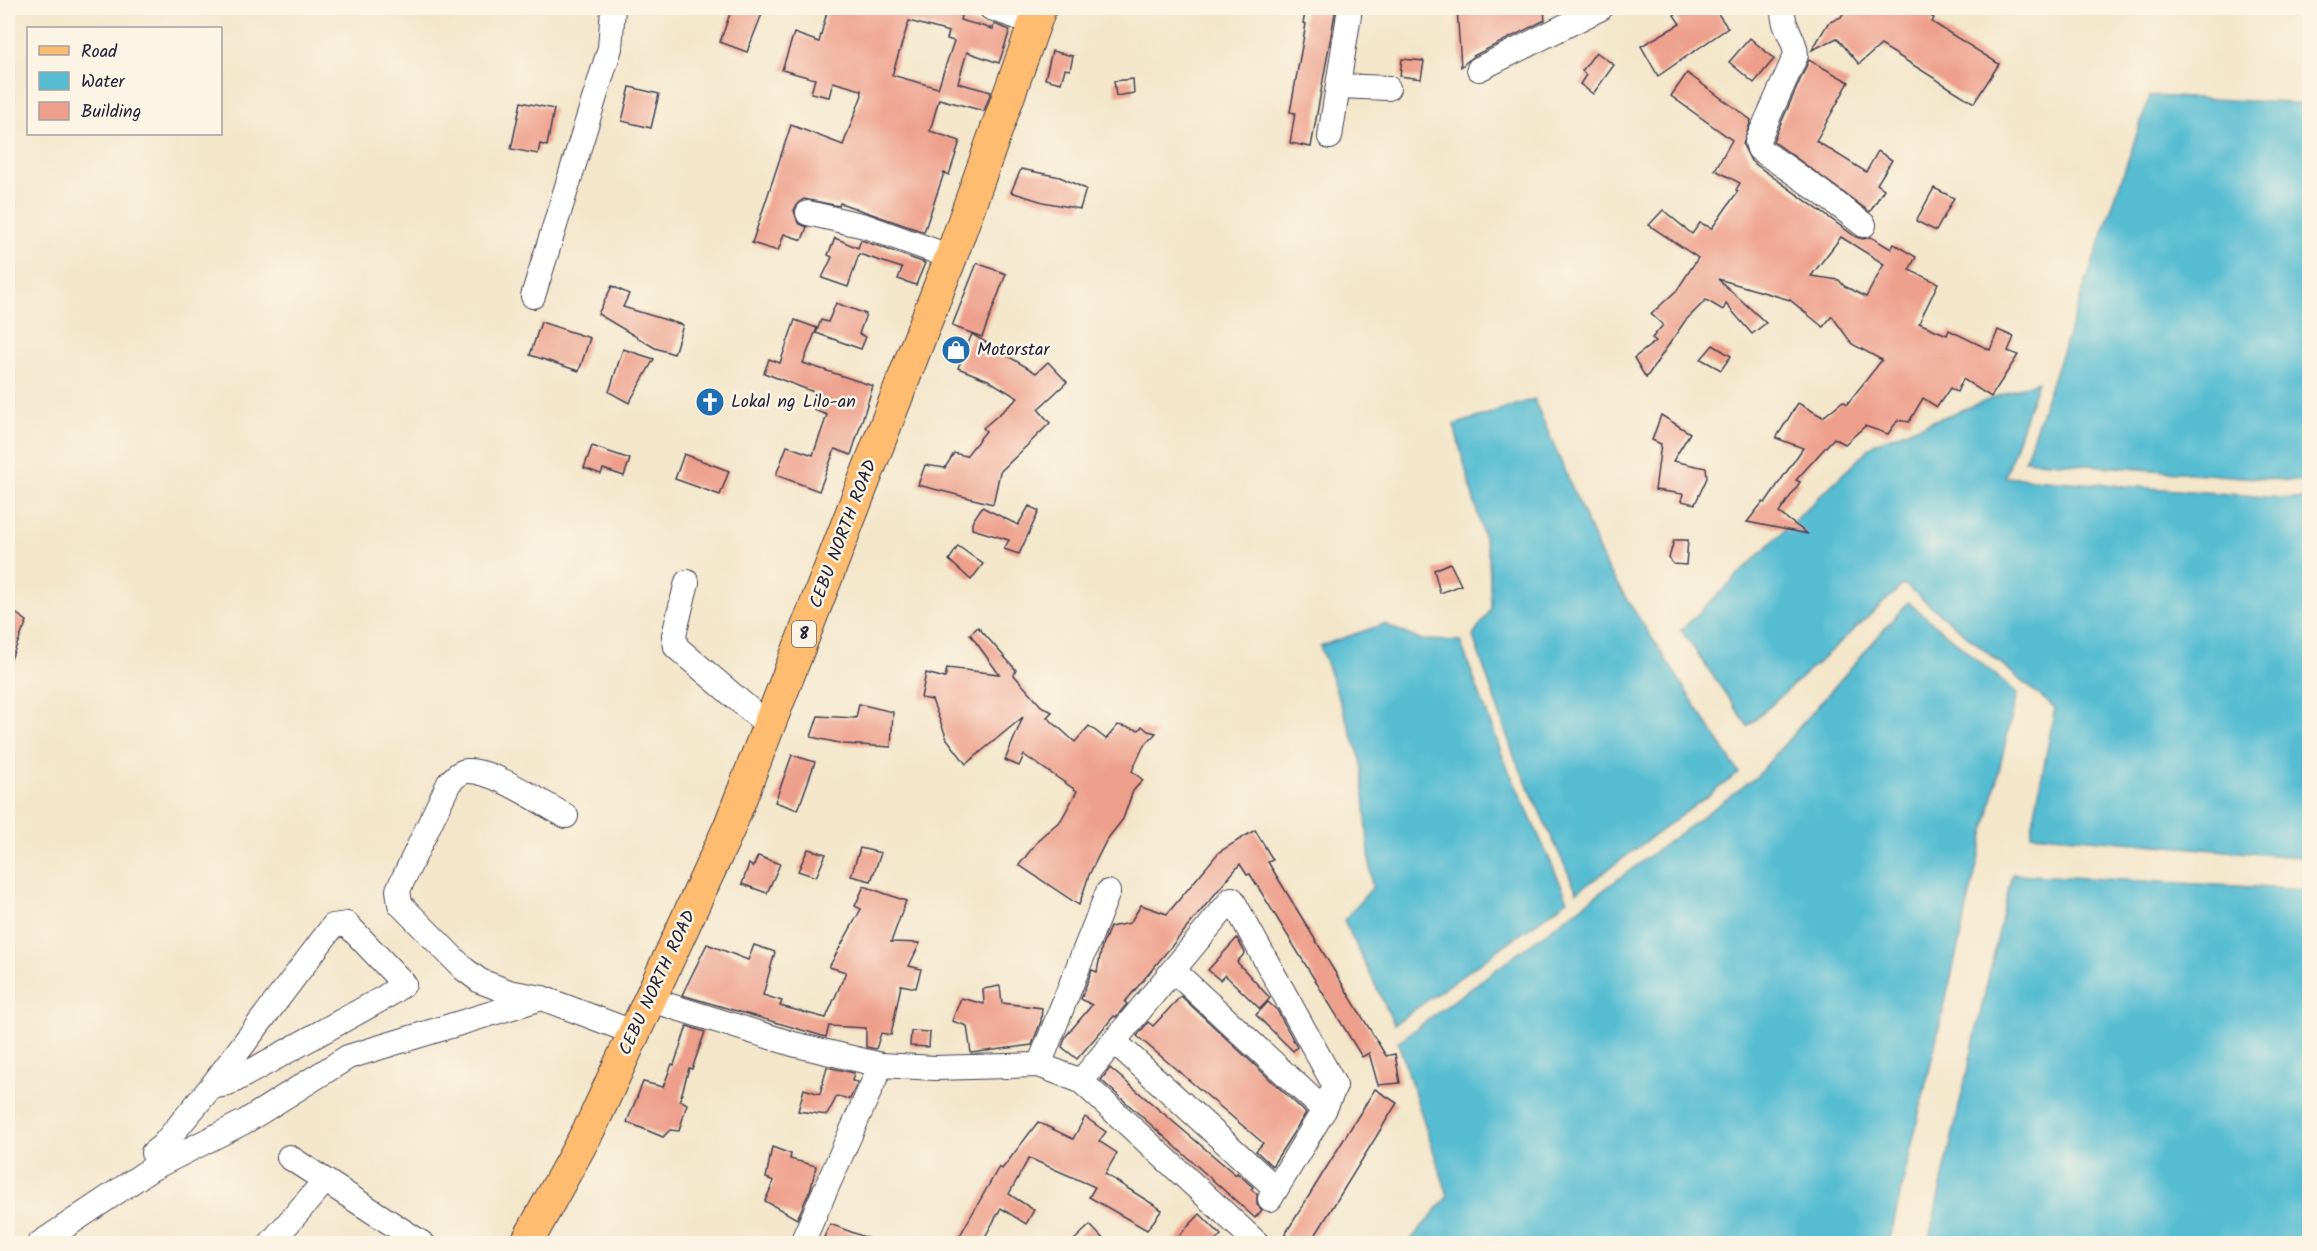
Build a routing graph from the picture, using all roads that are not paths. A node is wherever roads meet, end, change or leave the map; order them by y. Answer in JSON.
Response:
{"nodes":[{"id":1,"x":614,"y":8,"type":"edge"},
{"id":2,"x":991,"y":8,"type":"edge"},
{"id":3,"x":1350,"y":8,"type":"edge"},
{"id":4,"x":1601,"y":8,"type":"edge"},
{"id":5,"x":1783,"y":8,"type":"edge"},
{"id":6,"x":1037,"y":15,"type":"edge"},
{"id":7,"x":1479,"y":69,"type":"dead end"},
{"id":8,"x":1338,"y":86,"type":"junction"},
{"id":9,"x":1388,"y":88,"type":"dead end"},
{"id":10,"x":1330,"y":137,"type":"dead end"},
{"id":11,"x":808,"y":213,"type":"dead end"},
{"id":12,"x":1864,"y":225,"type":"dead end"},
{"id":13,"x":951,"y":257,"type":"junction"},
{"id":14,"x":533,"y":296,"type":"dead end"},
{"id":15,"x":687,"y":582,"type":"dead end"},
{"id":16,"x":768,"y":725,"type":"junction"},
{"id":17,"x":566,"y":816,"type":"dead end"},
{"id":18,"x":1108,"y":891,"type":"dead end"},
{"id":19,"x":1173,"y":970,"type":"junction"},
{"id":20,"x":542,"y":998,"type":"junction"},
{"id":21,"x":651,"y":1000,"type":"junction"},
{"id":22,"x":635,"y":1033,"type":"junction"},
{"id":23,"x":1114,"y":1041,"type":"junction"},
{"id":24,"x":881,"y":1065,"type":"junction"},
{"id":25,"x":1039,"y":1065,"type":"junction"},
{"id":26,"x":1081,"y":1081,"type":"junction"},
{"id":27,"x":211,"y":1088,"type":"junction"},
{"id":28,"x":1324,"y":1110,"type":"junction"},
{"id":29,"x":162,"y":1152,"type":"junction"},
{"id":30,"x":289,"y":1157,"type":"dead end"},
{"id":31,"x":324,"y":1182,"type":"junction"},
{"id":32,"x":804,"y":1238,"type":"dead end"},
{"id":33,"x":39,"y":1244,"type":"edge"},
{"id":34,"x":270,"y":1244,"type":"edge"},
{"id":35,"x":423,"y":1244,"type":"edge"},
{"id":36,"x":526,"y":1244,"type":"edge"},
{"id":37,"x":1258,"y":1244,"type":"edge"}],
"edges":[{"from":1,"to":14,"type":"street"},
{"from":2,"to":6,"type":"street"},
{"from":3,"to":8,"type":"street"},
{"from":4,"to":7,"type":"street"},
{"from":5,"to":12,"type":"street"},
{"from":6,"to":13,"type":"main road","name":"CEBU NORTH ROAD","number":"8"},
{"from":8,"to":9,"type":"street"},
{"from":8,"to":10,"type":"street"},
{"from":11,"to":13,"type":"street"},
{"from":13,"to":16,"type":"main road","name":"CEBU NORTH ROAD","number":"8"},
{"from":15,"to":16,"type":"street"},
{"from":16,"to":21,"type":"main road","name":"CEBU NORTH ROAD","number":"8"},
{"from":17,"to":20,"type":"street"},
{"from":18,"to":25,"type":"street"},
{"from":19,"to":23,"type":"street"},
{"from":19,"to":28,"type":"street"},
{"from":19,"to":28,"type":"street"},
{"from":20,"to":22,"type":"street"},
{"from":20,"to":29,"type":"street"},
{"from":21,"to":22,"type":"main road","name":"CEBU NORTH ROAD","number":"8"},
{"from":21,"to":24,"type":"street"},
{"from":22,"to":36,"type":"main road","name":"CEBU NORTH ROAD","number":"8"},
{"from":23,"to":26,"type":"street"},
{"from":23,"to":28,"type":"street"},
{"from":24,"to":25,"type":"street"},
{"from":24,"to":32,"type":"street"},
{"from":25,"to":26,"type":"street"},
{"from":26,"to":37,"type":"street"},
{"from":27,"to":27,"type":"street"},
{"from":27,"to":29,"type":"street"},
{"from":29,"to":33,"type":"street"},
{"from":30,"to":31,"type":"street"},
{"from":31,"to":34,"type":"street"},
{"from":31,"to":35,"type":"street"}]}
